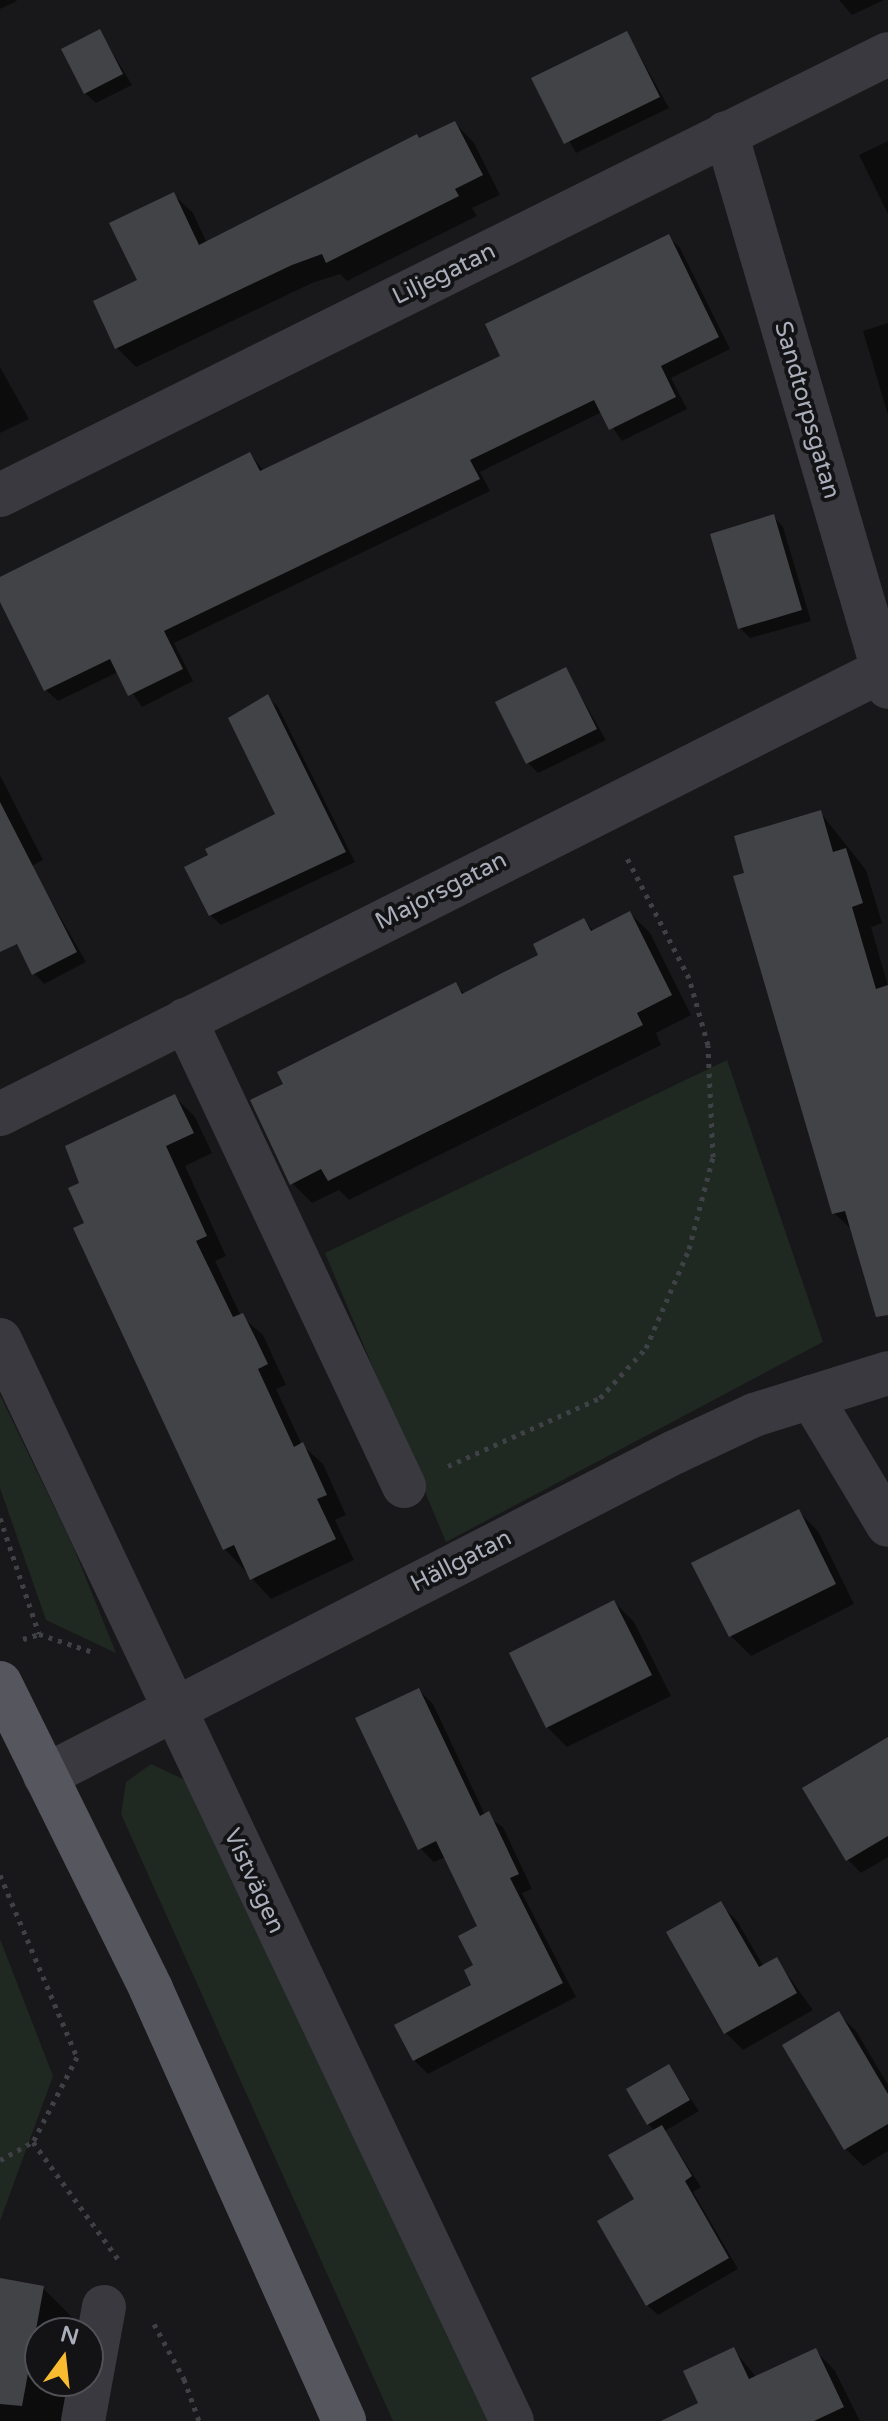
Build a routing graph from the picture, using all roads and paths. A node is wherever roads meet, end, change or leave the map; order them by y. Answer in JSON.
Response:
{"nodes":[{"id":1,"x":888,"y":54,"type":"edge"},
{"id":2,"x":726,"y":133,"type":"junction"},
{"id":3,"x":0,"y":495,"type":"edge"},
{"id":4,"x":886,"y":678,"type":"edge"},
{"id":5,"x":602,"y":811,"type":"junction"},
{"id":6,"x":185,"y":1020,"type":"junction"},
{"id":7,"x":0,"y":1114,"type":"edge"},
{"id":8,"x":0,"y":1340,"type":"edge"},
{"id":9,"x":888,"y":1373,"type":"edge"},
{"id":10,"x":811,"y":1397,"type":"junction"},
{"id":11,"x":404,"y":1486,"type":"joint"},
{"id":12,"x":0,"y":1518,"type":"edge"},
{"id":13,"x":888,"y":1525,"type":"edge"},
{"id":14,"x":39,"y":1634,"type":"junction"},
{"id":15,"x":6,"y":1663,"type":"edge"},
{"id":16,"x":164,"y":1691,"type":"junction"},
{"id":17,"x":45,"y":1776,"type":"junction"},
{"id":18,"x":0,"y":1875,"type":"edge"},
{"id":19,"x":33,"y":2142,"type":"junction"},
{"id":20,"x":0,"y":2160,"type":"edge"},
{"id":21,"x":122,"y":2266,"type":"dead end"},
{"id":22,"x":104,"y":2307,"type":"dead end"},
{"id":23,"x":151,"y":2317,"type":"dead end"},
{"id":24,"x":83,"y":2421,"type":"edge"},
{"id":25,"x":199,"y":2421,"type":"edge"},
{"id":26,"x":344,"y":2421,"type":"edge"},
{"id":27,"x":512,"y":2421,"type":"edge"}],
"edges":[{"from":1,"to":2,"type":"street","name":"Liljegatan"},
{"from":2,"to":3,"type":"street","name":"Liljegatan"},
{"from":2,"to":4,"type":"street","name":"Sandtorpsgatan"},
{"from":4,"to":5,"type":"street","name":"Majorsgatan"},
{"from":5,"to":6,"type":"street","name":"Majorsgatan"},
{"from":5,"to":11,"type":"path"},
{"from":6,"to":7,"type":"street","name":"Majorsgatan"},
{"from":6,"to":11,"type":"street"},
{"from":8,"to":16,"type":"street","name":"Vistvägen"},
{"from":9,"to":10,"type":"street","name":"Hällgatan"},
{"from":10,"to":13,"type":"street"},
{"from":10,"to":16,"type":"street","name":"Hällgatan"},
{"from":12,"to":14,"type":"path"},
{"from":14,"to":15,"type":"path"},
{"from":14,"to":16,"type":"path"},
{"from":15,"to":17,"type":"main road"},
{"from":16,"to":17,"type":"street","name":"Hällgatan"},
{"from":16,"to":27,"type":"street","name":"Vistvägen"},
{"from":17,"to":26,"type":"main road"},
{"from":18,"to":19,"type":"path"},
{"from":19,"to":20,"type":"path"},
{"from":19,"to":21,"type":"path"},
{"from":22,"to":24,"type":"street"},
{"from":23,"to":25,"type":"path"}]}
